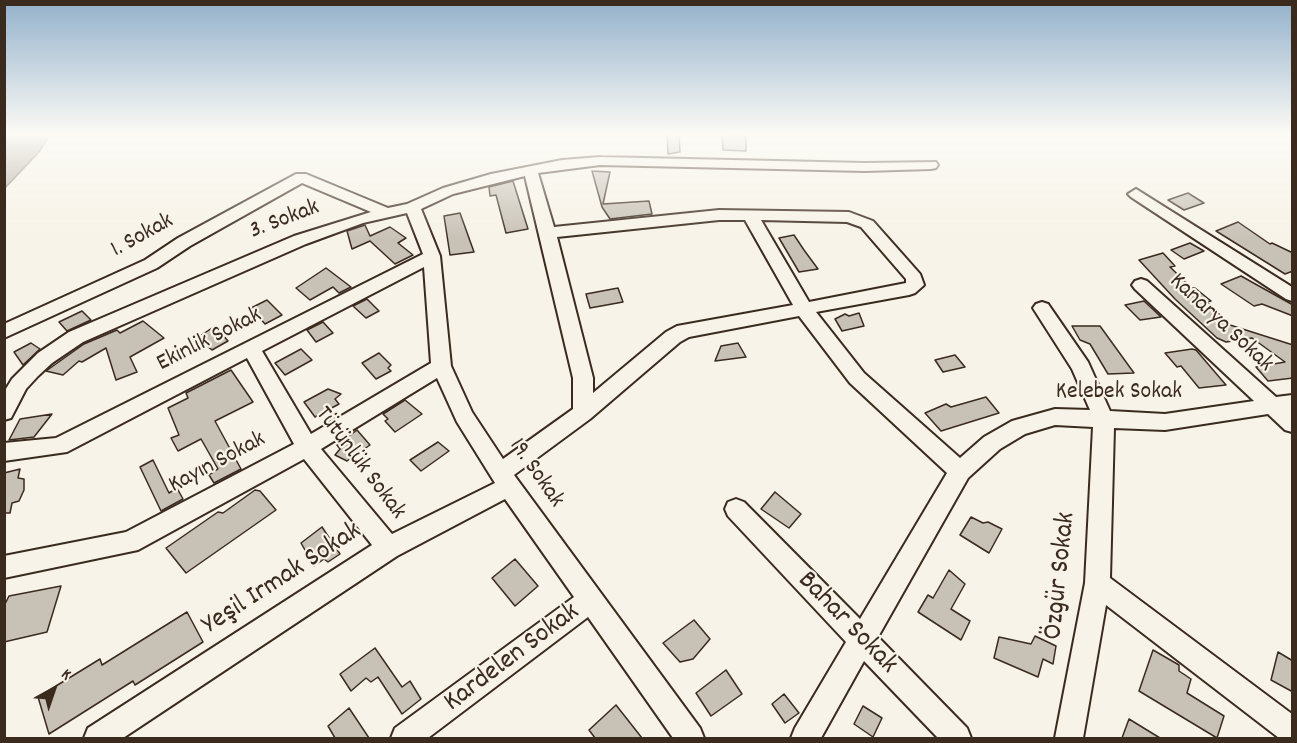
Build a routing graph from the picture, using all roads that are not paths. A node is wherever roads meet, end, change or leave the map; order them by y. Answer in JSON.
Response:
{"nodes":[{"id":1,"x":530,"y":169,"type":"joint"},
{"id":2,"x":1136,"y":195,"type":"dead end"},
{"id":3,"x":412,"y":207,"type":"junction"},
{"id":4,"x":386,"y":213,"type":"junction"},
{"id":5,"x":751,"y":217,"type":"junction"},
{"id":6,"x":548,"y":233,"type":"junction"},
{"id":7,"x":432,"y":256,"type":"junction"},
{"id":8,"x":1141,"y":285,"type":"dead end"},
{"id":9,"x":1293,"y":295,"type":"edge"},
{"id":10,"x":1042,"y":308,"type":"dead end"},
{"id":11,"x":804,"y":309,"type":"junction"},
{"id":12,"x":4,"y":332,"type":"edge"},
{"id":13,"x":251,"y":348,"type":"junction"},
{"id":14,"x":441,"y":366,"type":"junction"},
{"id":15,"x":1282,"y":405,"type":"edge"},
{"id":16,"x":4,"y":412,"type":"edge"},
{"id":17,"x":583,"y":413,"type":"junction"},
{"id":18,"x":1104,"y":420,"type":"junction"},
{"id":19,"x":1293,"y":424,"type":"edge"},
{"id":20,"x":307,"y":447,"type":"junction"},
{"id":21,"x":4,"y":452,"type":"edge"},
{"id":22,"x":960,"y":471,"type":"junction"},
{"id":23,"x":505,"y":479,"type":"junction"},
{"id":24,"x":736,"y":509,"type":"dead end"},
{"id":25,"x":389,"y":548,"type":"junction"},
{"id":26,"x":4,"y":567,"type":"edge"},
{"id":27,"x":1096,"y":583,"type":"junction"},
{"id":28,"x":591,"y":600,"type":"junction"},
{"id":29,"x":862,"y":641,"type":"junction"},
{"id":30,"x":1293,"y":731,"type":"edge"},
{"id":31,"x":98,"y":738,"type":"edge"},
{"id":32,"x":405,"y":738,"type":"edge"},
{"id":33,"x":690,"y":738,"type":"edge"},
{"id":34,"x":805,"y":738,"type":"edge"},
{"id":35,"x":957,"y":738,"type":"edge"},
{"id":36,"x":1069,"y":738,"type":"edge"}],
"edges":[{"from":1,"to":3,"type":"street","name":"3. Sokak"},
{"from":1,"to":6,"type":"street"},
{"from":2,"to":9,"type":"street"},
{"from":3,"to":4,"type":"street","name":"3. Sokak"},
{"from":3,"to":7,"type":"street","name":"19. Sokak"},
{"from":4,"to":12,"type":"street","name":"1. Sokak"},
{"from":4,"to":16,"type":"street","name":"3. Sokak"},
{"from":5,"to":6,"type":"street"},
{"from":5,"to":11,"type":"street"},
{"from":5,"to":11,"type":"street","name":"Yeşil Irmak Sokak"},
{"from":6,"to":17,"type":"street"},
{"from":7,"to":13,"type":"street","name":"Ekinlik Sokak"},
{"from":7,"to":14,"type":"street","name":"19. Sokak"},
{"from":8,"to":15,"type":"street","name":"Kanarya Sokak"},
{"from":10,"to":18,"type":"street"},
{"from":11,"to":17,"type":"street","name":"Yeşil Irmak Sokak"},
{"from":11,"to":22,"type":"street"},
{"from":13,"to":20,"type":"street","name":"Tütünlük Sokak"},
{"from":13,"to":21,"type":"street","name":"Ekinlik Sokak"},
{"from":14,"to":20,"type":"street","name":"Kayın Sokak"},
{"from":14,"to":23,"type":"street","name":"19. Sokak"},
{"from":15,"to":18,"type":"street","name":"Kelebek Sokak"},
{"from":15,"to":19,"type":"street","name":"Kanarya Sokak"},
{"from":17,"to":23,"type":"street","name":"Yeşil Irmak Sokak"},
{"from":18,"to":22,"type":"street","name":"Kelebek Sokak"},
{"from":18,"to":27,"type":"street","name":"Özgür Sokak"},
{"from":20,"to":25,"type":"street","name":"Tütünlük Sokak"},
{"from":20,"to":26,"type":"street","name":"Kayın Sokak"},
{"from":22,"to":29,"type":"street","name":"Kelebek Sokak"},
{"from":23,"to":25,"type":"street","name":"Yeşil Irmak Sokak"},
{"from":23,"to":28,"type":"street","name":"19. Sokak"},
{"from":24,"to":29,"type":"street","name":"Bahar Sokak"},
{"from":25,"to":31,"type":"street","name":"Yeşil Irmak Sokak"},
{"from":27,"to":30,"type":"street"},
{"from":27,"to":36,"type":"street","name":"Özgür Sokak"},
{"from":28,"to":32,"type":"street","name":"Kardelen Sokak"},
{"from":28,"to":33,"type":"street","name":"19. Sokak"},
{"from":29,"to":34,"type":"street","name":"Kelebek Sokak"},
{"from":29,"to":35,"type":"street","name":"Bahar Sokak"}]}
